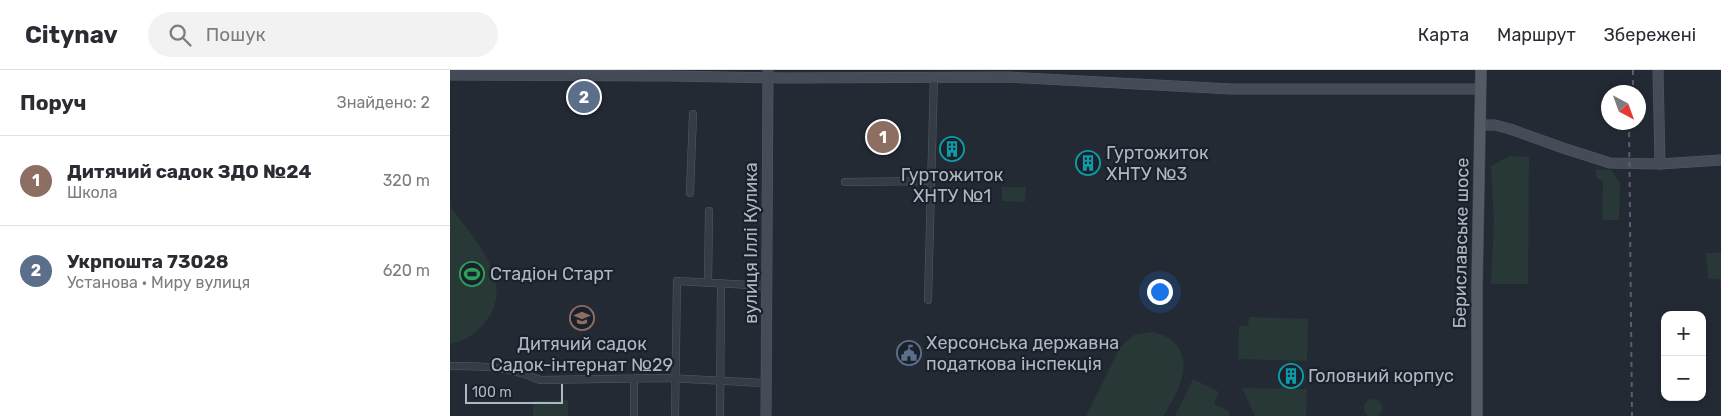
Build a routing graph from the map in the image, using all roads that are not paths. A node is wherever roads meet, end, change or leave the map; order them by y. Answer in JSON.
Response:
{"nodes":[{"id":1,"x":1481,"y":70,"type":"edge"},
{"id":2,"x":1658,"y":70,"type":"edge"},
{"id":3,"x":1007,"y":73,"type":"edge"},
{"id":4,"x":450,"y":74,"type":"edge"},
{"id":5,"x":768,"y":74,"type":"edge"},
{"id":6,"x":934,"y":76,"type":"junction"},
{"id":7,"x":1480,"y":89,"type":"junction"},
{"id":8,"x":693,"y":114,"type":"dead end"},
{"id":9,"x":1480,"y":125,"type":"junction"},
{"id":10,"x":1721,"y":160,"type":"edge"},
{"id":11,"x":1660,"y":164,"type":"junction"},
{"id":12,"x":931,"y":181,"type":"junction"},
{"id":13,"x":846,"y":182,"type":"dead end"},
{"id":14,"x":690,"y":193,"type":"dead end"},
{"id":15,"x":708,"y":211,"type":"dead end"},
{"id":16,"x":708,"y":282,"type":"junction"},
{"id":17,"x":721,"y":283,"type":"junction"},
{"id":18,"x":766,"y":286,"type":"junction"},
{"id":19,"x":928,"y":300,"type":"dead end"},
{"id":20,"x":450,"y":366,"type":"edge"},
{"id":21,"x":634,"y":379,"type":"junction"},
{"id":22,"x":675,"y":379,"type":"junction"},
{"id":23,"x":721,"y":381,"type":"junction"},
{"id":24,"x":766,"y":383,"type":"junction"},
{"id":25,"x":634,"y":416,"type":"edge"},
{"id":26,"x":675,"y":416,"type":"edge"},
{"id":27,"x":720,"y":416,"type":"edge"},
{"id":28,"x":766,"y":416,"type":"edge"},
{"id":29,"x":1477,"y":416,"type":"edge"}],
"edges":[{"from":1,"to":7,"type":"main road","name":"Бериславське шосе"},
{"from":2,"to":11,"type":"street"},
{"from":3,"to":6,"type":"street"},
{"from":3,"to":7,"type":"street"},
{"from":4,"to":5,"type":"street"},
{"from":5,"to":6,"type":"street"},
{"from":5,"to":18,"type":"street","name":"вулиця Іллі Кулика"},
{"from":6,"to":12,"type":"street"},
{"from":7,"to":9,"type":"main road","name":"Бериславське шосе"},
{"from":8,"to":14,"type":"street"},
{"from":9,"to":11,"type":"street"},
{"from":9,"to":29,"type":"main road","name":"Бериславське шосе"},
{"from":10,"to":11,"type":"street"},
{"from":12,"to":13,"type":"street"},
{"from":12,"to":19,"type":"street"},
{"from":15,"to":16,"type":"street"},
{"from":16,"to":17,"type":"street"},
{"from":16,"to":22,"type":"street"},
{"from":17,"to":18,"type":"street"},
{"from":17,"to":23,"type":"street"},
{"from":18,"to":24,"type":"street","name":"вулиця Іллі Кулика"},
{"from":20,"to":21,"type":"street"},
{"from":21,"to":22,"type":"street"},
{"from":21,"to":25,"type":"street"},
{"from":22,"to":23,"type":"street"},
{"from":22,"to":26,"type":"street"},
{"from":23,"to":24,"type":"street"},
{"from":23,"to":27,"type":"street"},
{"from":24,"to":28,"type":"street","name":"вулиця Іллі Кулика"}]}
